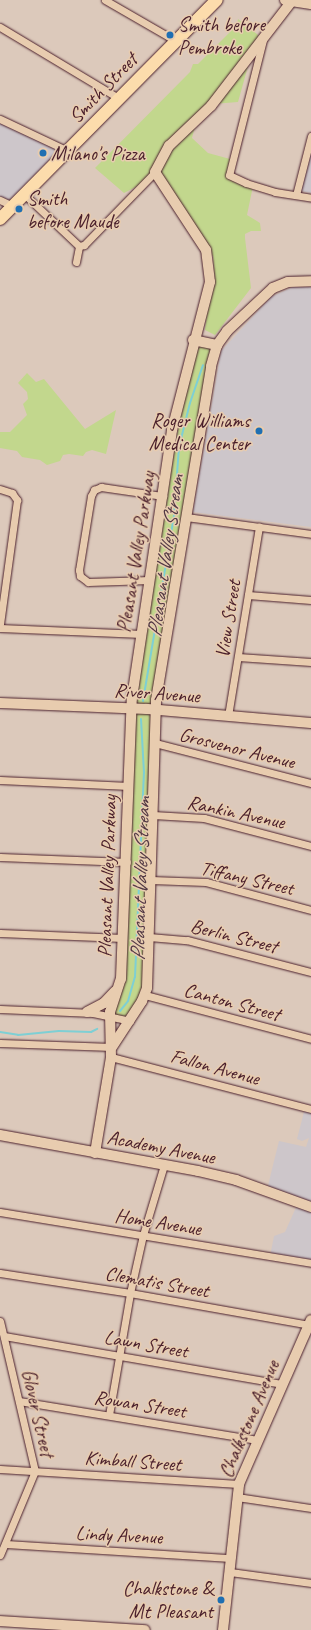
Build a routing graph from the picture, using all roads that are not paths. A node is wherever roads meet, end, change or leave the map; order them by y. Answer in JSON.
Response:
{"nodes":[{"id":1,"x":105,"y":0,"type":"edge"},
{"id":2,"x":217,"y":0,"type":"edge"},
{"id":3,"x":287,"y":1,"type":"edge"},
{"id":4,"x":311,"y":4,"type":"edge"},
{"id":5,"x":0,"y":27,"type":"edge"},
{"id":6,"x":264,"y":40,"type":"junction"},
{"id":7,"x":176,"y":41,"type":"junction"},
{"id":8,"x":120,"y":98,"type":"junction"},
{"id":9,"x":0,"y":119,"type":"edge"},
{"id":10,"x":311,"y":136,"type":"edge"},
{"id":11,"x":68,"y":151,"type":"junction"},
{"id":12,"x":155,"y":172,"type":"junction"},
{"id":13,"x":25,"y":194,"type":"junction"},
{"id":14,"x":296,"y":195,"type":"junction"},
{"id":15,"x":311,"y":198,"type":"edge"},
{"id":16,"x":0,"y":200,"type":"edge"},
{"id":17,"x":13,"y":206,"type":"junction"},
{"id":18,"x":0,"y":219,"type":"edge"},
{"id":19,"x":79,"y":246,"type":"junction"},
{"id":20,"x":76,"y":262,"type":"dead end"},
{"id":21,"x":311,"y":282,"type":"edge"},
{"id":22,"x":193,"y":340,"type":"junction"},
{"id":23,"x":217,"y":345,"type":"junction"},
{"id":24,"x":0,"y":489,"type":"edge"},
{"id":25,"x":163,"y":496,"type":"junction"},
{"id":26,"x":186,"y":517,"type":"junction"},
{"id":27,"x":259,"y":527,"type":"junction"},
{"id":28,"x":311,"y":534,"type":"edge"},
{"id":29,"x":150,"y":580,"type":"junction"},
{"id":30,"x":248,"y":595,"type":"junction"},
{"id":31,"x":311,"y":600,"type":"edge"},
{"id":32,"x":0,"y":624,"type":"edge"},
{"id":33,"x":0,"y":628,"type":"edge"},
{"id":34,"x":142,"y":634,"type":"junction"},
{"id":35,"x":238,"y":657,"type":"junction"},
{"id":36,"x":311,"y":662,"type":"edge"},
{"id":37,"x":0,"y":703,"type":"edge"},
{"id":38,"x":131,"y":710,"type":"junction"},
{"id":39,"x":156,"y":710,"type":"junction"},
{"id":40,"x":228,"y":716,"type":"junction"},
{"id":41,"x":311,"y":723,"type":"edge"},
{"id":42,"x":155,"y":743,"type":"junction"},
{"id":43,"x":0,"y":780,"type":"edge"},
{"id":44,"x":311,"y":784,"type":"edge"},
{"id":45,"x":129,"y":786,"type":"junction"},
{"id":46,"x":153,"y":815,"type":"junction"},
{"id":47,"x":311,"y":846,"type":"edge"},
{"id":48,"x":0,"y":857,"type":"edge"},
{"id":49,"x":127,"y":862,"type":"junction"},
{"id":50,"x":151,"y":880,"type":"junction"},
{"id":51,"x":311,"y":910,"type":"edge"},
{"id":52,"x":0,"y":933,"type":"edge"},
{"id":53,"x":149,"y":937,"type":"junction"},
{"id":54,"x":123,"y":938,"type":"junction"},
{"id":55,"x":311,"y":972,"type":"edge"},
{"id":56,"x":120,"y":985,"type":"junction"},
{"id":57,"x":145,"y":995,"type":"junction"},
{"id":58,"x":0,"y":1009,"type":"edge"},
{"id":59,"x":87,"y":1012,"type":"junction"},
{"id":60,"x":109,"y":1016,"type":"junction"},
{"id":61,"x":130,"y":1020,"type":"junction"},
{"id":62,"x":311,"y":1039,"type":"edge"},
{"id":63,"x":0,"y":1043,"type":"edge"},
{"id":64,"x":112,"y":1052,"type":"junction"},
{"id":65,"x":311,"y":1109,"type":"edge"},
{"id":66,"x":0,"y":1135,"type":"edge"},
{"id":67,"x":95,"y":1153,"type":"junction"},
{"id":68,"x":164,"y":1165,"type":"junction"},
{"id":69,"x":311,"y":1207,"type":"edge"},
{"id":70,"x":0,"y":1212,"type":"edge"},
{"id":71,"x":143,"y":1235,"type":"junction"},
{"id":72,"x":311,"y":1264,"type":"edge"},
{"id":73,"x":0,"y":1273,"type":"edge"},
{"id":74,"x":130,"y":1293,"type":"junction"},
{"id":75,"x":0,"y":1320,"type":"edge"},
{"id":76,"x":310,"y":1322,"type":"edge"},
{"id":77,"x":4,"y":1336,"type":"junction"},
{"id":78,"x":3,"y":1347,"type":"edge"},
{"id":79,"x":120,"y":1355,"type":"junction"},
{"id":80,"x":283,"y":1384,"type":"junction"},
{"id":81,"x":19,"y":1401,"type":"junction"},
{"id":82,"x":109,"y":1415,"type":"junction"},
{"id":83,"x":256,"y":1440,"type":"junction"},
{"id":84,"x":0,"y":1470,"type":"edge"},
{"id":85,"x":35,"y":1470,"type":"junction"},
{"id":86,"x":240,"y":1484,"type":"junction"},
{"id":87,"x":237,"y":1497,"type":"junction"},
{"id":88,"x":311,"y":1508,"type":"edge"},
{"id":89,"x":6,"y":1544,"type":"junction"},
{"id":90,"x":0,"y":1555,"type":"edge"},
{"id":91,"x":231,"y":1558,"type":"junction"},
{"id":92,"x":230,"y":1572,"type":"junction"},
{"id":93,"x":311,"y":1583,"type":"edge"},
{"id":94,"x":0,"y":1621,"type":"edge"},
{"id":95,"x":59,"y":1627,"type":"edge"},
{"id":96,"x":145,"y":1630,"type":"edge"},
{"id":97,"x":223,"y":1630,"type":"edge"}],
"edges":[{"from":1,"to":7,"type":"street"},
{"from":2,"to":7,"type":"main road","name":"Smith Street"},
{"from":3,"to":4,"type":"street"},
{"from":3,"to":6,"type":"street"},
{"from":5,"to":8,"type":"street"},
{"from":6,"to":12,"type":"street"},
{"from":6,"to":14,"type":"street"},
{"from":7,"to":8,"type":"main road","name":"Smith Street"},
{"from":8,"to":11,"type":"main road","name":"Smith Street"},
{"from":9,"to":11,"type":"street"},
{"from":10,"to":14,"type":"street"},
{"from":11,"to":13,"type":"main road","name":"Smith Street"},
{"from":12,"to":19,"type":"street"},
{"from":12,"to":22,"type":"street","name":"Pleasant Valley Parkway"},
{"from":13,"to":17,"type":"main road","name":"Smith Street"},
{"from":13,"to":19,"type":"street"},
{"from":14,"to":15,"type":"street"},
{"from":16,"to":17,"type":"street"},
{"from":17,"to":18,"type":"main road","name":"Smith Street"},
{"from":19,"to":20,"type":"street"},
{"from":21,"to":23,"type":"street"},
{"from":22,"to":23,"type":"street"},
{"from":22,"to":25,"type":"street","name":"Pleasant Valley Parkway"},
{"from":23,"to":26,"type":"street"},
{"from":24,"to":32,"type":"street"},
{"from":25,"to":29,"type":"street","name":"Pleasant Valley Parkway"},
{"from":25,"to":29,"type":"street"},
{"from":26,"to":27,"type":"street"},
{"from":26,"to":39,"type":"street"},
{"from":27,"to":28,"type":"street"},
{"from":27,"to":30,"type":"street","name":"View Street"},
{"from":29,"to":34,"type":"street","name":"Pleasant Valley Parkway"},
{"from":30,"to":31,"type":"street"},
{"from":30,"to":35,"type":"street","name":"View Street"},
{"from":33,"to":34,"type":"street"},
{"from":34,"to":38,"type":"street","name":"Pleasant Valley Parkway"},
{"from":35,"to":36,"type":"street"},
{"from":35,"to":40,"type":"street","name":"View Street"},
{"from":37,"to":38,"type":"street","name":"River Avenue"},
{"from":38,"to":39,"type":"street","name":"River Avenue"},
{"from":38,"to":45,"type":"street","name":"Pleasant Valley Parkway"},
{"from":39,"to":40,"type":"street","name":"River Avenue"},
{"from":39,"to":42,"type":"street"},
{"from":40,"to":41,"type":"street","name":"River Avenue"},
{"from":42,"to":44,"type":"street","name":"Grosvenor Avenue"},
{"from":42,"to":46,"type":"street"},
{"from":43,"to":45,"type":"street"},
{"from":45,"to":49,"type":"street","name":"Pleasant Valley Parkway"},
{"from":46,"to":47,"type":"street","name":"Rankin Avenue"},
{"from":46,"to":50,"type":"street"},
{"from":48,"to":49,"type":"street"},
{"from":49,"to":54,"type":"street","name":"Pleasant Valley Parkway"},
{"from":50,"to":51,"type":"street","name":"Tiffany Street"},
{"from":50,"to":53,"type":"street"},
{"from":52,"to":54,"type":"street"},
{"from":53,"to":55,"type":"street","name":"Berlin Street"},
{"from":53,"to":57,"type":"street"},
{"from":54,"to":56,"type":"street","name":"Pleasant Valley Parkway"},
{"from":56,"to":59,"type":"street","name":"Pleasant Valley Parkway"},
{"from":56,"to":60,"type":"street","name":"Pleasant Valley Parkway"},
{"from":57,"to":61,"type":"street"},
{"from":57,"to":62,"type":"street","name":"Canton Street"},
{"from":58,"to":59,"type":"street"},
{"from":59,"to":60,"type":"street"},
{"from":60,"to":61,"type":"street"},
{"from":60,"to":64,"type":"street","name":"Pleasant Valley Parkway"},
{"from":61,"to":64,"type":"street"},
{"from":63,"to":64,"type":"street"},
{"from":64,"to":65,"type":"street","name":"Fallon Avenue"},
{"from":64,"to":67,"type":"street"},
{"from":66,"to":67,"type":"street","name":"Academy Avenue"},
{"from":67,"to":68,"type":"street","name":"Academy Avenue"},
{"from":68,"to":69,"type":"street","name":"Academy Avenue"},
{"from":68,"to":71,"type":"street"},
{"from":70,"to":71,"type":"street","name":"Home Avenue"},
{"from":71,"to":72,"type":"street","name":"Home Avenue"},
{"from":71,"to":74,"type":"street"},
{"from":73,"to":74,"type":"street","name":"Clematis Street"},
{"from":74,"to":76,"type":"street","name":"Clematis Street"},
{"from":74,"to":79,"type":"street"},
{"from":75,"to":77,"type":"street","name":"Glover Street"},
{"from":76,"to":80,"type":"street","name":"Chalkstone Avenue"},
{"from":77,"to":78,"type":"street","name":"Glover Street"},
{"from":77,"to":79,"type":"street","name":"Lawn Street"},
{"from":78,"to":81,"type":"street","name":"Glover Street"},
{"from":79,"to":80,"type":"street","name":"Lawn Street"},
{"from":79,"to":82,"type":"street"},
{"from":80,"to":83,"type":"street","name":"Chalkstone Avenue"},
{"from":81,"to":82,"type":"street","name":"Rowan Street"},
{"from":81,"to":85,"type":"street","name":"Glover Street"},
{"from":82,"to":83,"type":"street","name":"Rowan Street"},
{"from":83,"to":86,"type":"street","name":"Chalkstone Avenue"},
{"from":84,"to":85,"type":"street","name":"Kimball Street"},
{"from":85,"to":86,"type":"street","name":"Kimball Street"},
{"from":85,"to":89,"type":"street","name":"Glover Street"},
{"from":86,"to":87,"type":"street","name":"Chalkstone Avenue"},
{"from":87,"to":88,"type":"street"},
{"from":87,"to":91,"type":"street","name":"Chalkstone Avenue"},
{"from":89,"to":90,"type":"street","name":"Glover Street"},
{"from":89,"to":91,"type":"street","name":"Lindy Avenue"},
{"from":91,"to":92,"type":"street","name":"Chalkstone Avenue"},
{"from":92,"to":93,"type":"street"},
{"from":92,"to":97,"type":"street","name":"Chalkstone Avenue"},
{"from":94,"to":95,"type":"street"},
{"from":95,"to":96,"type":"street"}]}
